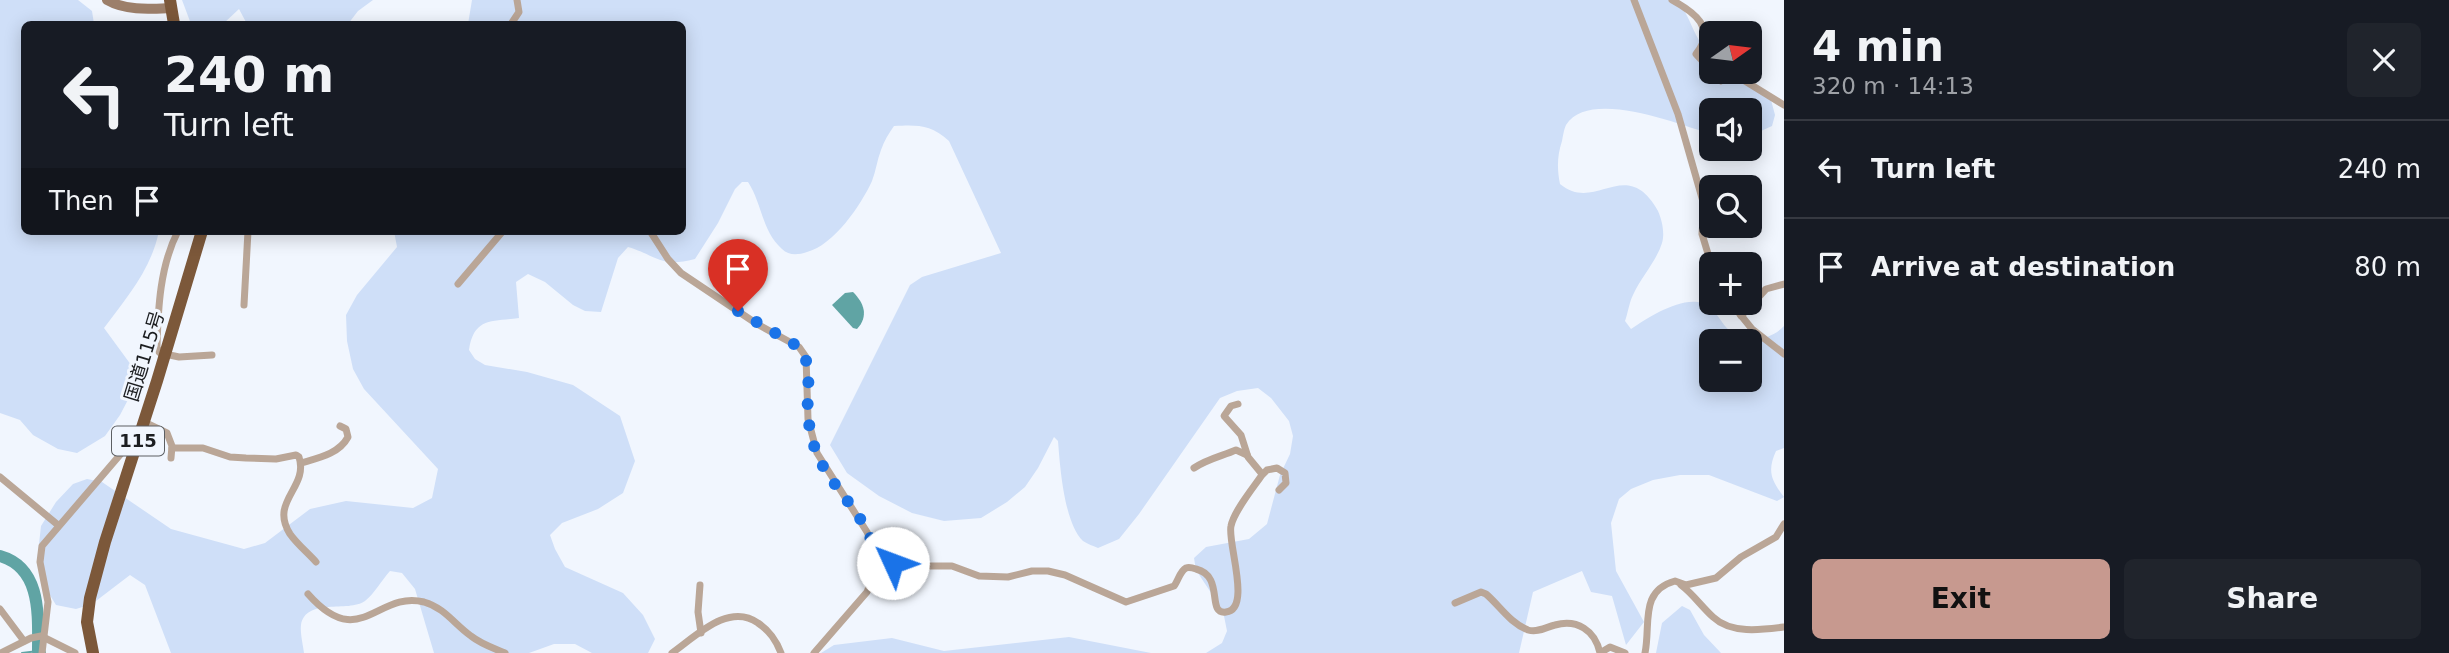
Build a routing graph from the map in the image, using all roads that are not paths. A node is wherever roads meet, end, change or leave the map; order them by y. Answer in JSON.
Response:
{"nodes":[{"id":1,"x":107,"y":0,"type":"edge"},
{"id":2,"x":517,"y":0,"type":"edge"},
{"id":3,"x":1634,"y":0,"type":"edge"},
{"id":4,"x":1672,"y":0,"type":"edge"},
{"id":5,"x":171,"y":4,"type":"edge"},
{"id":6,"x":512,"y":21,"type":"edge"},
{"id":7,"x":1700,"y":21,"type":"edge"},
{"id":8,"x":1750,"y":84,"type":"edge"},
{"id":9,"x":1784,"y":105,"type":"edge"},
{"id":10,"x":176,"y":235,"type":"edge"},
{"id":11,"x":201,"y":235,"type":"edge"},
{"id":12,"x":248,"y":235,"type":"edge"},
{"id":13,"x":500,"y":235,"type":"edge"},
{"id":14,"x":653,"y":235,"type":"edge"},
{"id":15,"x":1707,"y":252,"type":"edge"},
{"id":16,"x":458,"y":284,"type":"dead end"},
{"id":17,"x":1784,"y":284,"type":"edge"},
{"id":18,"x":244,"y":306,"type":"dead end"},
{"id":19,"x":1741,"y":316,"type":"joint"},
{"id":20,"x":1784,"y":354,"type":"edge"},
{"id":21,"x":165,"y":355,"type":"junction"},
{"id":22,"x":212,"y":355,"type":"dead end"},
{"id":23,"x":1238,"y":404,"type":"dead end"},
{"id":24,"x":144,"y":422,"type":"junction"},
{"id":25,"x":340,"y":426,"type":"dead end"},
{"id":26,"x":137,"y":444,"type":"junction"},
{"id":27,"x":172,"y":448,"type":"junction"},
{"id":28,"x":1247,"y":455,"type":"junction"},
{"id":29,"x":171,"y":458,"type":"dead end"},
{"id":30,"x":301,"y":463,"type":"junction"},
{"id":31,"x":1194,"y":468,"type":"dead end"},
{"id":32,"x":1262,"y":474,"type":"junction"},
{"id":33,"x":0,"y":477,"type":"edge"},
{"id":34,"x":1279,"y":490,"type":"dead end"},
{"id":35,"x":1784,"y":524,"type":"edge"},
{"id":36,"x":58,"y":525,"type":"junction"},
{"id":37,"x":876,"y":560,"type":"junction"},
{"id":38,"x":316,"y":562,"type":"dead end"},
{"id":39,"x":1678,"y":582,"type":"junction"},
{"id":40,"x":700,"y":585,"type":"dead end"},
{"id":41,"x":308,"y":594,"type":"dead end"},
{"id":42,"x":1455,"y":603,"type":"dead end"},
{"id":43,"x":0,"y":609,"type":"edge"},
{"id":44,"x":1784,"y":627,"type":"edge"},
{"id":45,"x":701,"y":633,"type":"junction"},
{"id":46,"x":43,"y":637,"type":"junction"},
{"id":47,"x":24,"y":641,"type":"junction"},
{"id":48,"x":1,"y":652,"type":"edge"},
{"id":49,"x":42,"y":653,"type":"edge"},
{"id":50,"x":75,"y":653,"type":"edge"},
{"id":51,"x":93,"y":653,"type":"edge"},
{"id":52,"x":505,"y":653,"type":"edge"},
{"id":53,"x":672,"y":653,"type":"edge"},
{"id":54,"x":781,"y":653,"type":"edge"},
{"id":55,"x":814,"y":653,"type":"edge"},
{"id":56,"x":1625,"y":653,"type":"edge"},
{"id":57,"x":1645,"y":653,"type":"edge"}],
"edges":[{"from":1,"to":5,"type":"main road"},
{"from":2,"to":6,"type":"street"},
{"from":3,"to":15,"type":"street"},
{"from":4,"to":7,"type":"street"},
{"from":8,"to":9,"type":"street"},
{"from":10,"to":21,"type":"street"},
{"from":11,"to":21,"type":"highway","name":"国道115号","number":"115"},
{"from":12,"to":18,"type":"street"},
{"from":13,"to":16,"type":"street"},
{"from":14,"to":37,"type":"street"},
{"from":17,"to":19,"type":"street"},
{"from":19,"to":20,"type":"street"},
{"from":21,"to":22,"type":"street"},
{"from":21,"to":24,"type":"highway","name":"国道115号","number":"115"},
{"from":23,"to":28,"type":"street"},
{"from":24,"to":26,"type":"highway","name":"国道115号","number":"115"},
{"from":24,"to":27,"type":"street"},
{"from":25,"to":30,"type":"street"},
{"from":26,"to":36,"type":"street"},
{"from":26,"to":51,"type":"highway","name":"国道115号","number":"115"},
{"from":27,"to":29,"type":"street"},
{"from":27,"to":30,"type":"street"},
{"from":28,"to":31,"type":"street"},
{"from":28,"to":32,"type":"street"},
{"from":30,"to":38,"type":"street"},
{"from":32,"to":34,"type":"street"},
{"from":32,"to":37,"type":"street"},
{"from":33,"to":36,"type":"street"},
{"from":35,"to":39,"type":"street"},
{"from":36,"to":46,"type":"street"},
{"from":37,"to":55,"type":"street"},
{"from":39,"to":44,"type":"street"},
{"from":39,"to":57,"type":"street"},
{"from":40,"to":45,"type":"street"},
{"from":41,"to":52,"type":"street"},
{"from":42,"to":56,"type":"street"},
{"from":43,"to":47,"type":"street"},
{"from":45,"to":53,"type":"street"},
{"from":45,"to":54,"type":"street"},
{"from":46,"to":47,"type":"street"},
{"from":46,"to":49,"type":"street"},
{"from":46,"to":50,"type":"street"},
{"from":47,"to":48,"type":"street"}]}
